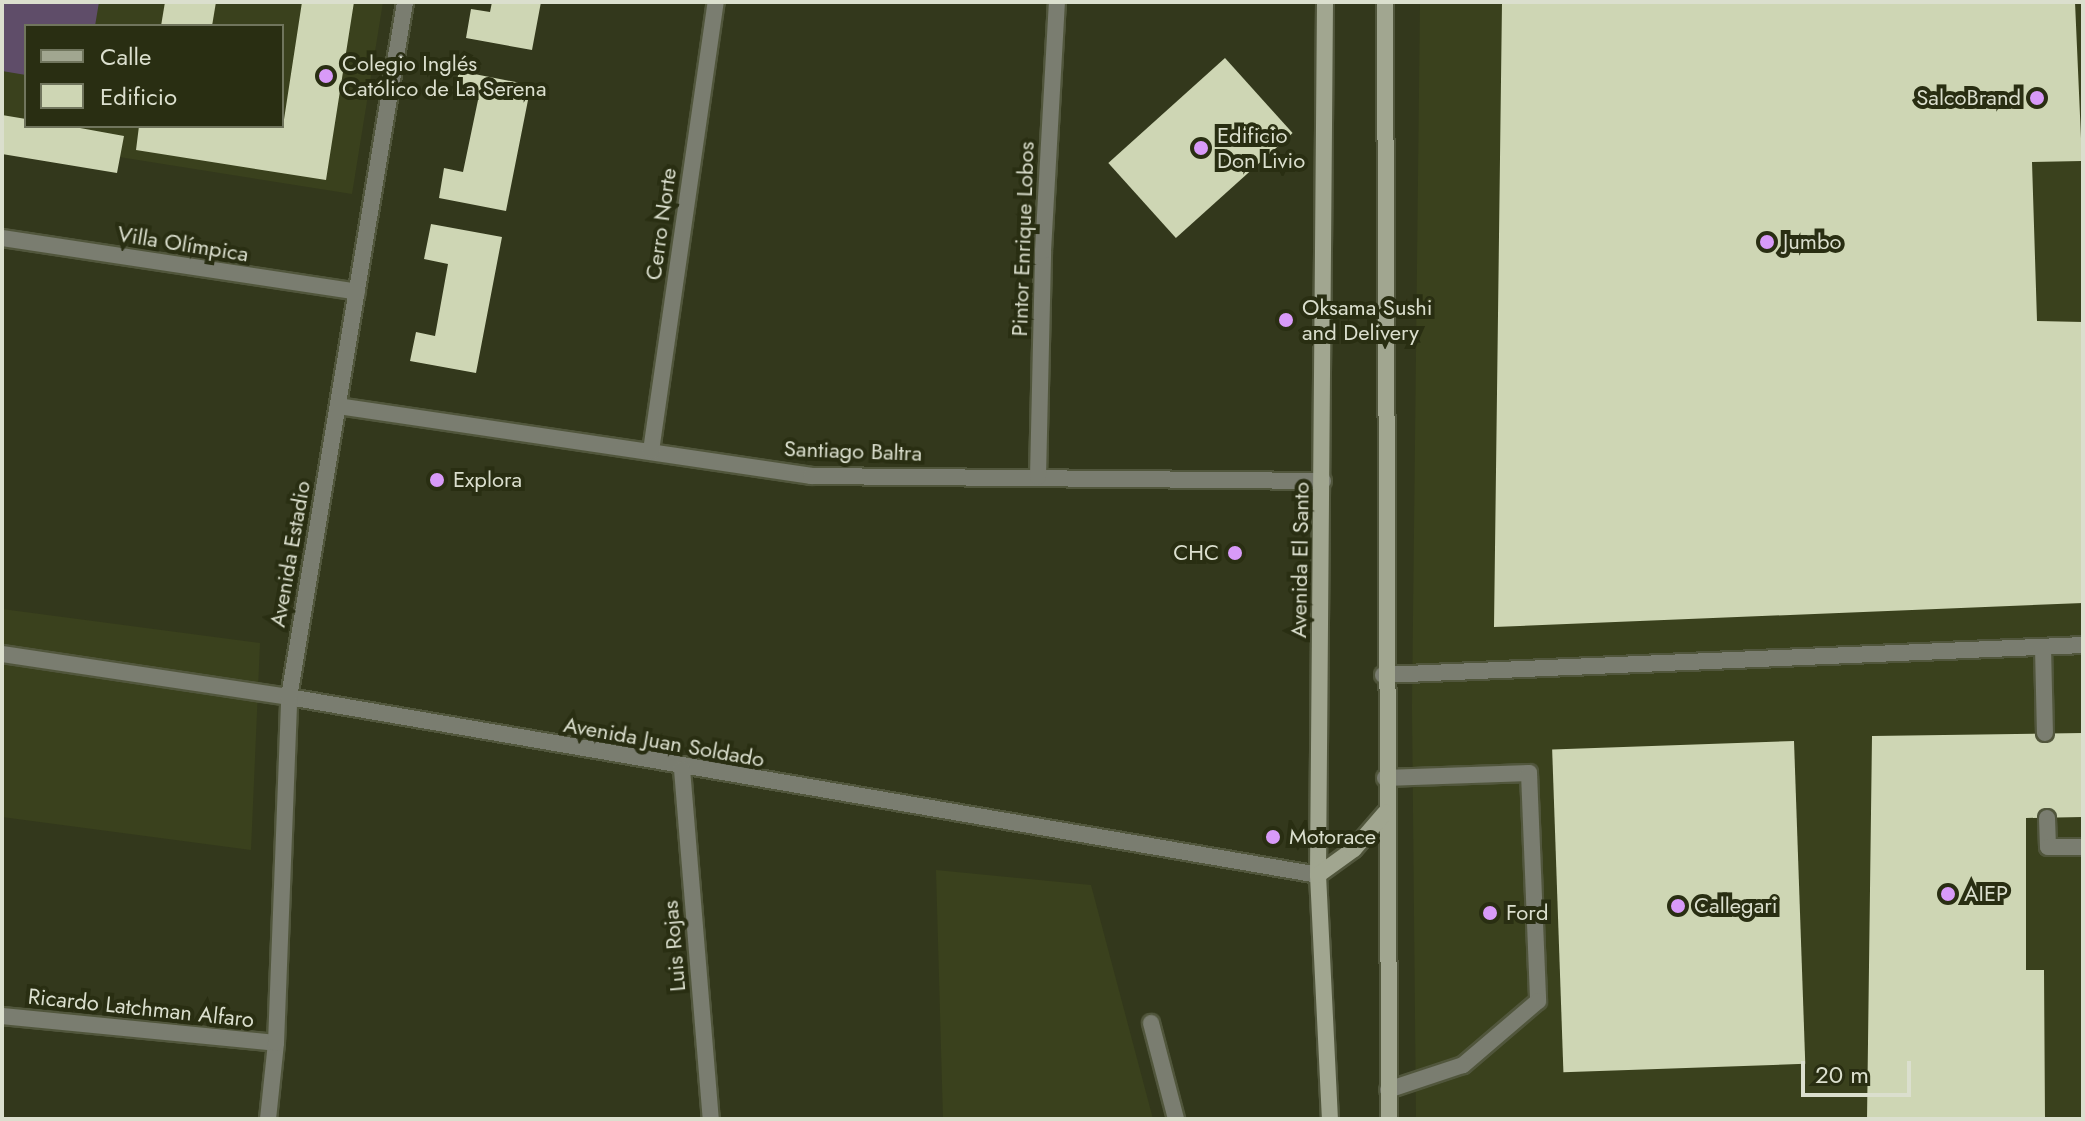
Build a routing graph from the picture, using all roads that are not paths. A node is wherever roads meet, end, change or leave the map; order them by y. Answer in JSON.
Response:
{"nodes":[{"id":1,"x":405,"y":2,"type":"edge"},
{"id":2,"x":716,"y":2,"type":"edge"},
{"id":3,"x":1057,"y":2,"type":"edge"},
{"id":4,"x":1325,"y":2,"type":"edge"},
{"id":5,"x":1385,"y":2,"type":"edge"},
{"id":6,"x":2,"y":238,"type":"edge"},
{"id":7,"x":357,"y":292,"type":"junction"},
{"id":8,"x":338,"y":406,"type":"junction"},
{"id":9,"x":651,"y":451,"type":"junction"},
{"id":10,"x":1038,"y":477,"type":"junction"},
{"id":11,"x":1323,"y":481,"type":"junction"},
{"id":12,"x":2083,"y":645,"type":"edge"},
{"id":13,"x":2043,"y":647,"type":"junction"},
{"id":14,"x":2,"y":654,"type":"edge"},
{"id":15,"x":1383,"y":675,"type":"junction"},
{"id":16,"x":289,"y":697,"type":"junction"},
{"id":17,"x":2045,"y":733,"type":"dead end"},
{"id":18,"x":682,"y":769,"type":"junction"},
{"id":19,"x":1385,"y":778,"type":"junction"},
{"id":20,"x":1385,"y":813,"type":"junction"},
{"id":21,"x":2047,"y":818,"type":"dead end"},
{"id":22,"x":2083,"y":847,"type":"edge"},
{"id":23,"x":1318,"y":875,"type":"junction"},
{"id":24,"x":2,"y":1016,"type":"edge"},
{"id":25,"x":1151,"y":1023,"type":"dead end"},
{"id":26,"x":276,"y":1043,"type":"junction"},
{"id":27,"x":1388,"y":1090,"type":"junction"},
{"id":28,"x":268,"y":1119,"type":"edge"},
{"id":29,"x":711,"y":1119,"type":"edge"},
{"id":30,"x":1176,"y":1119,"type":"edge"},
{"id":31,"x":1330,"y":1119,"type":"edge"},
{"id":32,"x":1389,"y":1119,"type":"edge"}],
"edges":[{"from":1,"to":7,"type":"street","name":"Avenida Estadio"},
{"from":2,"to":9,"type":"street","name":"Cerro Norte"},
{"from":3,"to":10,"type":"street","name":"Pintor Enrique Lobos"},
{"from":4,"to":11,"type":"main road","name":"Avenida El Santo"},
{"from":5,"to":15,"type":"main road"},
{"from":6,"to":7,"type":"street","name":"Villa Olímpica"},
{"from":7,"to":8,"type":"street","name":"Avenida Estadio"},
{"from":8,"to":9,"type":"street","name":"Santiago Baltra"},
{"from":8,"to":16,"type":"street","name":"Avenida Estadio"},
{"from":9,"to":10,"type":"street","name":"Santiago Baltra"},
{"from":10,"to":11,"type":"street","name":"Santiago Baltra"},
{"from":11,"to":23,"type":"main road","name":"Avenida El Santo"},
{"from":12,"to":13,"type":"street"},
{"from":13,"to":15,"type":"street"},
{"from":13,"to":17,"type":"street"},
{"from":14,"to":16,"type":"street","name":"Avenida Juan Soldado"},
{"from":15,"to":19,"type":"main road"},
{"from":16,"to":18,"type":"street","name":"Avenida Juan Soldado"},
{"from":16,"to":26,"type":"street","name":"Avenida Estadio"},
{"from":18,"to":23,"type":"street","name":"Avenida Juan Soldado"},
{"from":18,"to":29,"type":"street","name":"Luis Rojas"},
{"from":19,"to":20,"type":"main road"},
{"from":19,"to":27,"type":"street"},
{"from":20,"to":23,"type":"main road"},
{"from":20,"to":27,"type":"main road"},
{"from":21,"to":22,"type":"street"},
{"from":23,"to":31,"type":"main road","name":"Avenida El Santo"},
{"from":24,"to":26,"type":"street","name":"Ricardo Latchman Alfaro"},
{"from":25,"to":30,"type":"street"},
{"from":26,"to":28,"type":"street","name":"Avenida Estadio"},
{"from":27,"to":32,"type":"main road"}]}
